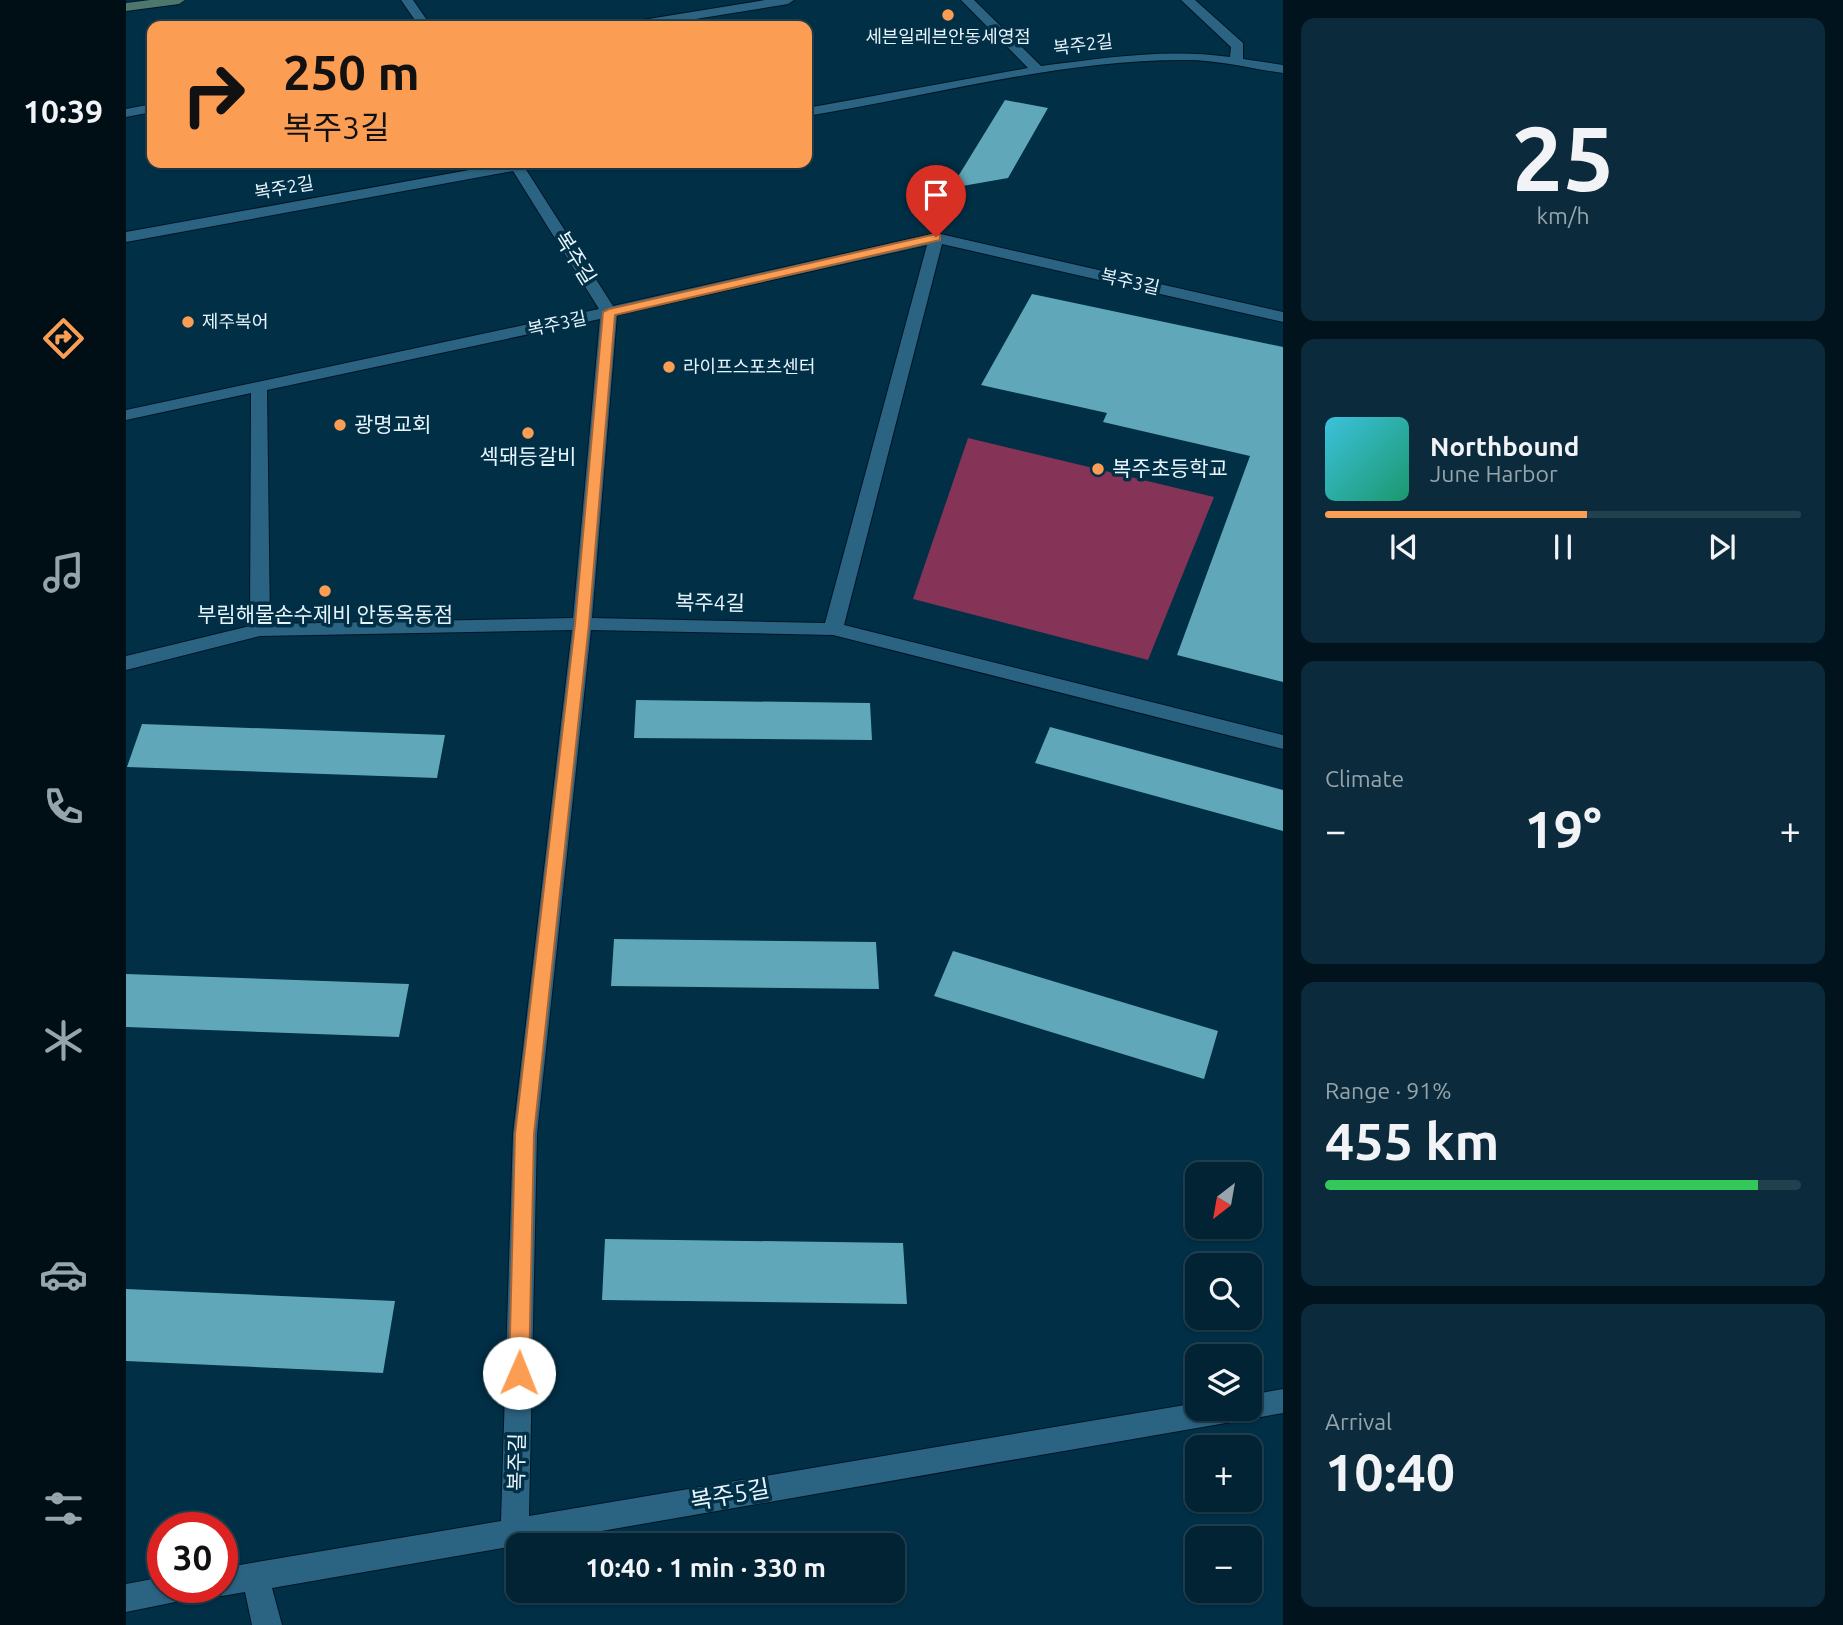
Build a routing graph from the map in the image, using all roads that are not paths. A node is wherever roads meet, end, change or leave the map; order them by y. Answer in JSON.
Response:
{"nodes":[{"id":1,"x":179,"y":0,"type":"edge"},
{"id":2,"x":407,"y":0,"type":"edge"},
{"id":3,"x":788,"y":0,"type":"edge"},
{"id":4,"x":967,"y":0,"type":"edge"},
{"id":5,"x":1187,"y":0,"type":"edge"},
{"id":6,"x":126,"y":7,"type":"edge"},
{"id":7,"x":422,"y":21,"type":"edge"},
{"id":8,"x":660,"y":21,"type":"edge"},
{"id":9,"x":1236,"y":61,"type":"junction"},
{"id":10,"x":1283,"y":69,"type":"edge"},
{"id":11,"x":1038,"y":70,"type":"junction"},
{"id":12,"x":147,"y":109,"type":"edge"},
{"id":13,"x":812,"y":111,"type":"edge"},
{"id":14,"x":126,"y":113,"type":"edge"},
{"id":15,"x":499,"y":168,"type":"edge"},
{"id":16,"x":523,"y":168,"type":"edge"},
{"id":17,"x":126,"y":237,"type":"edge"},
{"id":18,"x":936,"y":237,"type":"junction"},
{"id":19,"x":609,"y":312,"type":"junction"},
{"id":20,"x":1283,"y":317,"type":"edge"},
{"id":21,"x":259,"y":387,"type":"junction"},
{"id":22,"x":126,"y":415,"type":"edge"},
{"id":23,"x":582,"y":624,"type":"junction"},
{"id":24,"x":833,"y":629,"type":"junction"},
{"id":25,"x":260,"y":631,"type":"junction"},
{"id":26,"x":126,"y":663,"type":"edge"},
{"id":27,"x":1283,"y":742,"type":"edge"},
{"id":28,"x":1283,"y":1401,"type":"edge"},
{"id":29,"x":1262,"y":1405,"type":"edge"},
{"id":30,"x":1185,"y":1418,"type":"edge"},
{"id":31,"x":515,"y":1532,"type":"junction"},
{"id":32,"x":255,"y":1576,"type":"junction"},
{"id":33,"x":238,"y":1579,"type":"edge"},
{"id":34,"x":147,"y":1594,"type":"edge"},
{"id":35,"x":126,"y":1598,"type":"edge"},
{"id":36,"x":267,"y":1625,"type":"edge"}],
"edges":[{"from":1,"to":6,"type":"street"},
{"from":2,"to":7,"type":"street"},
{"from":3,"to":8,"type":"street"},
{"from":4,"to":11,"type":"street"},
{"from":5,"to":9,"type":"street"},
{"from":9,"to":10,"type":"street","name":"복주2길"},
{"from":9,"to":11,"type":"street","name":"복주2길"},
{"from":11,"to":13,"type":"street","name":"복주2길"},
{"from":12,"to":14,"type":"street"},
{"from":15,"to":17,"type":"street","name":"복주2길"},
{"from":16,"to":19,"type":"street","name":"복주길"},
{"from":18,"to":19,"type":"street","name":"복주3길"},
{"from":18,"to":20,"type":"street","name":"복주3길"},
{"from":18,"to":24,"type":"street"},
{"from":19,"to":21,"type":"street","name":"복주3길"},
{"from":19,"to":23,"type":"street","name":"복주길"},
{"from":21,"to":22,"type":"street","name":"복주3길"},
{"from":21,"to":25,"type":"street"},
{"from":23,"to":24,"type":"street","name":"복주4길"},
{"from":23,"to":25,"type":"street","name":"복주4길"},
{"from":23,"to":31,"type":"street","name":"복주길"},
{"from":24,"to":27,"type":"street","name":"복주4길"},
{"from":25,"to":26,"type":"street","name":"복주4길"},
{"from":28,"to":29,"type":"street"},
{"from":30,"to":31,"type":"street","name":"복주5길"},
{"from":31,"to":32,"type":"street","name":"복주5길"},
{"from":32,"to":33,"type":"street","name":"복주5길"},
{"from":32,"to":36,"type":"street"},
{"from":34,"to":35,"type":"street"}]}
